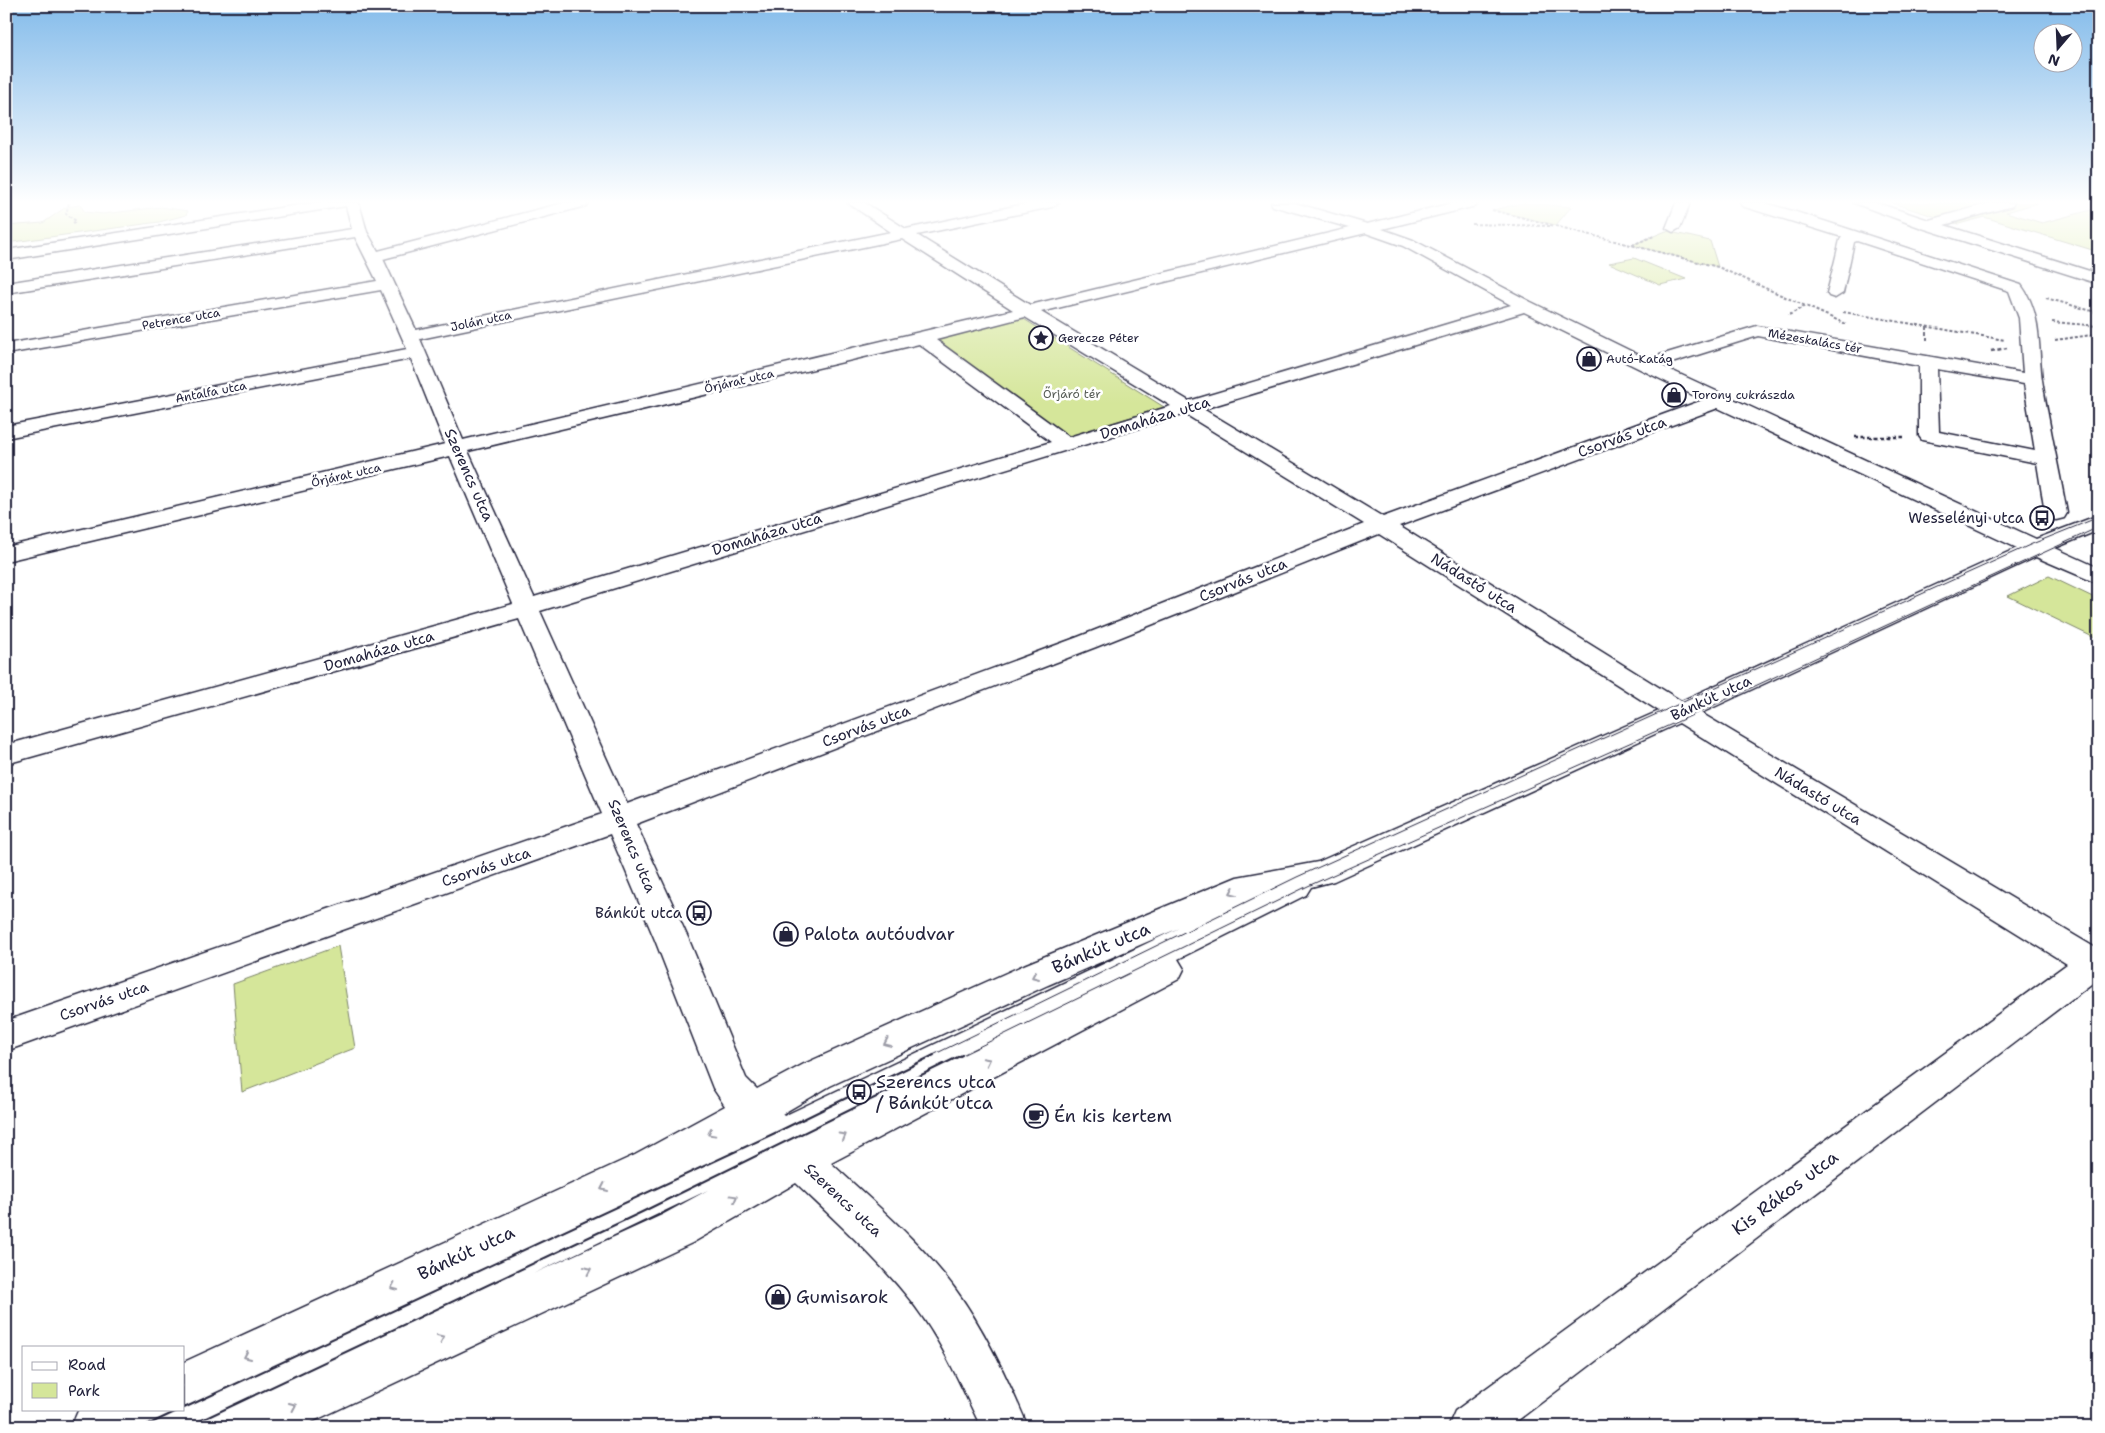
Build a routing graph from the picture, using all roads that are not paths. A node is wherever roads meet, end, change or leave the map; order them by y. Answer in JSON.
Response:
{"nodes":[{"id":1,"x":121,"y":270,"type":"edge"},
{"id":2,"x":380,"y":270,"type":"edge"},
{"id":3,"x":743,"y":270,"type":"edge"},
{"id":4,"x":961,"y":270,"type":"edge"},
{"id":5,"x":1195,"y":270,"type":"edge"},
{"id":6,"x":1458,"y":270,"type":"edge"},
{"id":7,"x":1840,"y":270,"type":"edge"},
{"id":8,"x":1960,"y":270,"type":"edge"},
{"id":9,"x":2070,"y":270,"type":"edge"},
{"id":10,"x":2099,"y":279,"type":"edge"},
{"id":11,"x":386,"y":284,"type":"junction"},
{"id":12,"x":6,"y":288,"type":"edge"},
{"id":13,"x":1835,"y":293,"type":"dead end"},
{"id":14,"x":1525,"y":306,"type":"junction"},
{"id":15,"x":1027,"y":311,"type":"junction"},
{"id":16,"x":922,"y":338,"type":"junction"},
{"id":17,"x":413,"y":344,"type":"junction"},
{"id":18,"x":6,"y":349,"type":"edge"},
{"id":19,"x":1928,"y":362,"type":"junction"},
{"id":20,"x":1646,"y":365,"type":"junction"},
{"id":21,"x":2033,"y":380,"type":"junction"},
{"id":22,"x":1720,"y":401,"type":"junction"},
{"id":23,"x":1188,"y":408,"type":"junction"},
{"id":24,"x":6,"y":432,"type":"edge"},
{"id":25,"x":1068,"y":444,"type":"junction"},
{"id":26,"x":457,"y":449,"type":"junction"},
{"id":27,"x":2048,"y":459,"type":"junction"},
{"id":28,"x":2056,"y":513,"type":"dead end"},
{"id":29,"x":2099,"y":522,"type":"edge"},
{"id":30,"x":1381,"y":525,"type":"junction"},
{"id":31,"x":2038,"y":547,"type":"junction"},
{"id":32,"x":6,"y":554,"type":"edge"},
{"id":33,"x":2099,"y":576,"type":"edge"},
{"id":34,"x":529,"y":609,"type":"junction"},
{"id":35,"x":1680,"y":712,"type":"junction"},
{"id":36,"x":6,"y":755,"type":"edge"},
{"id":37,"x":620,"y":818,"type":"junction"},
{"id":38,"x":1323,"y":873,"type":"junction"},
{"id":39,"x":2095,"y":961,"type":"edge"},
{"id":40,"x":6,"y":1036,"type":"edge"},
{"id":41,"x":752,"y":1110,"type":"junction"},
{"id":42,"x":790,"y":1149,"type":"junction"},
{"id":43,"x":185,"y":1385,"type":"edge"},
{"id":44,"x":130,"y":1410,"type":"edge"},
{"id":45,"x":94,"y":1427,"type":"edge"},
{"id":46,"x":163,"y":1427,"type":"edge"},
{"id":47,"x":249,"y":1427,"type":"edge"},
{"id":48,"x":1005,"y":1427,"type":"edge"},
{"id":49,"x":1472,"y":1427,"type":"edge"}],
"edges":[{"from":1,"to":12,"type":"street"},
{"from":2,"to":11,"type":"street","name":"Szerencs utca"},
{"from":3,"to":17,"type":"street","name":"Jolán utca"},
{"from":4,"to":15,"type":"street","name":"Nádastó utca"},
{"from":5,"to":15,"type":"street","name":"Őrjárat utca"},
{"from":6,"to":14,"type":"street"},
{"from":7,"to":13,"type":"street"},
{"from":8,"to":21,"type":"street"},
{"from":9,"to":10,"type":"street"},
{"from":11,"to":17,"type":"street","name":"Szerencs utca"},
{"from":11,"to":18,"type":"street","name":"Petrence utca"},
{"from":14,"to":20,"type":"street"},
{"from":14,"to":23,"type":"street","name":"Domaháza utca"},
{"from":15,"to":16,"type":"street","name":"Őrjárat utca"},
{"from":15,"to":23,"type":"street","name":"Nádastó utca"},
{"from":16,"to":25,"type":"street"},
{"from":16,"to":26,"type":"street","name":"Őrjárat utca"},
{"from":17,"to":24,"type":"street","name":"Antalfa utca"},
{"from":17,"to":26,"type":"street","name":"Szerencs utca"},
{"from":19,"to":20,"type":"street","name":"Mézeskalács tér"},
{"from":19,"to":21,"type":"street","name":"Mézeskalács tér"},
{"from":19,"to":27,"type":"street"},
{"from":20,"to":22,"type":"street"},
{"from":21,"to":27,"type":"street"},
{"from":22,"to":30,"type":"street","name":"Csorvás utca"},
{"from":22,"to":31,"type":"street"},
{"from":23,"to":25,"type":"street","name":"Domaháza utca"},
{"from":23,"to":30,"type":"street","name":"Nádastó utca"},
{"from":25,"to":34,"type":"street","name":"Domaháza utca"},
{"from":26,"to":32,"type":"street","name":"Őrjárat utca"},
{"from":26,"to":34,"type":"street","name":"Szerencs utca"},
{"from":27,"to":28,"type":"street"},
{"from":29,"to":31,"type":"street","name":"Bánkút utca"},
{"from":30,"to":35,"type":"street","name":"Nádastó utca"},
{"from":30,"to":37,"type":"street","name":"Csorvás utca"},
{"from":31,"to":33,"type":"street"},
{"from":31,"to":35,"type":"street","name":"Bánkút utca"},
{"from":34,"to":36,"type":"street","name":"Domaháza utca"},
{"from":34,"to":37,"type":"street","name":"Szerencs utca"},
{"from":35,"to":38,"type":"street","name":"Bánkút utca"},
{"from":35,"to":39,"type":"street","name":"Nádastó utca"},
{"from":37,"to":40,"type":"street","name":"Csorvás utca"},
{"from":37,"to":41,"type":"street","name":"Szerencs utca"},
{"from":38,"to":41,"type":"street","name":"Bánkút utca","one_way":true},
{"from":38,"to":42,"type":"street"},
{"from":39,"to":49,"type":"street","name":"Kis Rákos utca"},
{"from":41,"to":42,"type":"street","name":"Szerencs utca"},
{"from":41,"to":43,"type":"street","name":"Bánkút utca","one_way":true},
{"from":42,"to":46,"type":"street"},
{"from":47,"to":42,"type":"street","one_way":true},
{"from":42,"to":48,"type":"street","name":"Szerencs utca"},
{"from":44,"to":45,"type":"street"}]}
